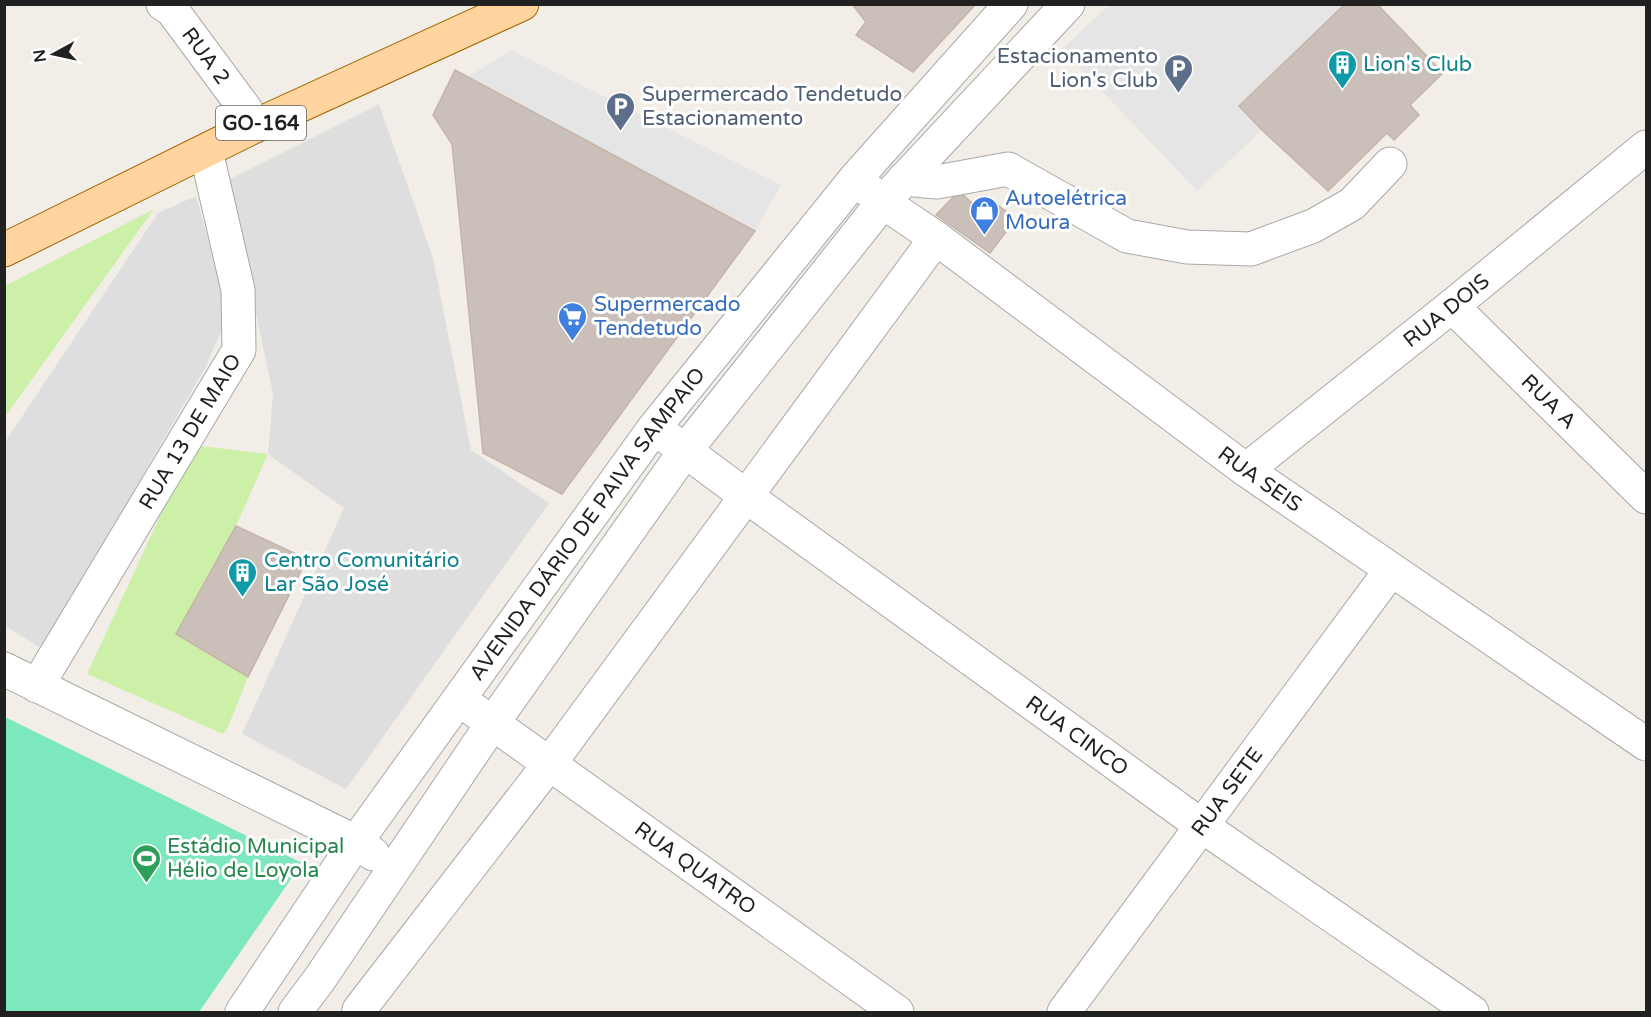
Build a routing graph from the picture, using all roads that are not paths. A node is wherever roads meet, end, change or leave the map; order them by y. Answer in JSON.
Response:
{"nodes":[{"id":1,"x":467,"y":4,"type":"edge"},
{"id":2,"x":522,"y":4,"type":"edge"},
{"id":3,"x":1011,"y":4,"type":"edge"},
{"id":4,"x":1068,"y":4,"type":"edge"},
{"id":5,"x":172,"y":6,"type":"edge"},
{"id":6,"x":246,"y":110,"type":"junction"},
{"id":7,"x":1647,"y":147,"type":"edge"},
{"id":8,"x":206,"y":151,"type":"junction"},
{"id":9,"x":1390,"y":164,"type":"dead end"},
{"id":10,"x":855,"y":179,"type":"junction"},
{"id":11,"x":893,"y":191,"type":"junction"},
{"id":12,"x":4,"y":229,"type":"edge"},
{"id":13,"x":936,"y":238,"type":"junction"},
{"id":14,"x":4,"y":250,"type":"edge"},
{"id":15,"x":1452,"y":306,"type":"junction"},
{"id":16,"x":654,"y":428,"type":"junction"},
{"id":17,"x":685,"y":452,"type":"junction"},
{"id":18,"x":1246,"y":470,"type":"junction"},
{"id":19,"x":746,"y":496,"type":"junction"},
{"id":20,"x":1647,"y":497,"type":"edge"},
{"id":21,"x":1391,"y":570,"type":"junction"},
{"id":22,"x":4,"y":669,"type":"edge"},
{"id":23,"x":37,"y":686,"type":"junction"},
{"id":24,"x":460,"y":698,"type":"junction"},
{"id":25,"x":492,"y":724,"type":"junction"},
{"id":26,"x":1647,"y":744,"type":"edge"},
{"id":27,"x":550,"y":764,"type":"junction"},
{"id":28,"x":1202,"y":826,"type":"junction"},
{"id":29,"x":356,"y":842,"type":"junction"},
{"id":30,"x":394,"y":869,"type":"junction"},
{"id":31,"x":319,"y":980,"type":"junction"},
{"id":32,"x":361,"y":1011,"type":"edge"},
{"id":33,"x":242,"y":1012,"type":"edge"},
{"id":34,"x":295,"y":1012,"type":"edge"},
{"id":35,"x":897,"y":1012,"type":"edge"},
{"id":36,"x":1064,"y":1012,"type":"edge"},
{"id":37,"x":1472,"y":1012,"type":"edge"}],
"edges":[{"from":1,"to":6,"type":"main road","number":"GO-164"},
{"from":2,"to":8,"type":"main road","number":"GO-164"},
{"from":3,"to":10,"type":"street","name":"AVENIDA DÁRIO DE PAIVA SAMPAIO"},
{"from":4,"to":11,"type":"street"},
{"from":5,"to":6,"type":"street","name":"RUA 2"},
{"from":6,"to":12,"type":"main road","number":"GO-164"},
{"from":7,"to":15,"type":"street","name":"RUA DOIS"},
{"from":8,"to":14,"type":"main road","number":"GO-164"},
{"from":8,"to":23,"type":"street","name":"RUA 13 DE MAIO"},
{"from":9,"to":11,"type":"street"},
{"from":10,"to":11,"type":"street","name":"RUA SEIS"},
{"from":10,"to":16,"type":"street","name":"AVENIDA DÁRIO DE PAIVA SAMPAIO"},
{"from":11,"to":13,"type":"street","name":"RUA SEIS"},
{"from":11,"to":17,"type":"street"},
{"from":13,"to":18,"type":"street","name":"RUA SEIS"},
{"from":13,"to":19,"type":"street"},
{"from":15,"to":18,"type":"street","name":"RUA DOIS"},
{"from":15,"to":20,"type":"street","name":"RUA A"},
{"from":16,"to":17,"type":"street","name":"RUA CINCO"},
{"from":16,"to":24,"type":"street","name":"AVENIDA DÁRIO DE PAIVA SAMPAIO"},
{"from":17,"to":19,"type":"street","name":"RUA CINCO"},
{"from":17,"to":25,"type":"street"},
{"from":18,"to":21,"type":"street","name":"RUA SEIS"},
{"from":19,"to":27,"type":"street"},
{"from":19,"to":28,"type":"street","name":"RUA CINCO"},
{"from":21,"to":26,"type":"street","name":"RUA SEIS"},
{"from":21,"to":28,"type":"street","name":"RUA SETE"},
{"from":22,"to":23,"type":"street"},
{"from":23,"to":29,"type":"street"},
{"from":24,"to":25,"type":"street","name":"RUA QUATRO"},
{"from":24,"to":29,"type":"street","name":"AVENIDA DÁRIO DE PAIVA SAMPAIO"},
{"from":25,"to":27,"type":"street","name":"RUA QUATRO"},
{"from":25,"to":30,"type":"street"},
{"from":27,"to":32,"type":"street"},
{"from":27,"to":35,"type":"street","name":"RUA QUATRO"},
{"from":28,"to":36,"type":"street","name":"RUA SETE"},
{"from":28,"to":37,"type":"street","name":"RUA CINCO"},
{"from":29,"to":30,"type":"street"},
{"from":29,"to":33,"type":"street","name":"AVENIDA DÁRIO DE PAIVA SAMPAIO"},
{"from":30,"to":31,"type":"street"},
{"from":31,"to":32,"type":"street"},
{"from":31,"to":34,"type":"street"}]}
